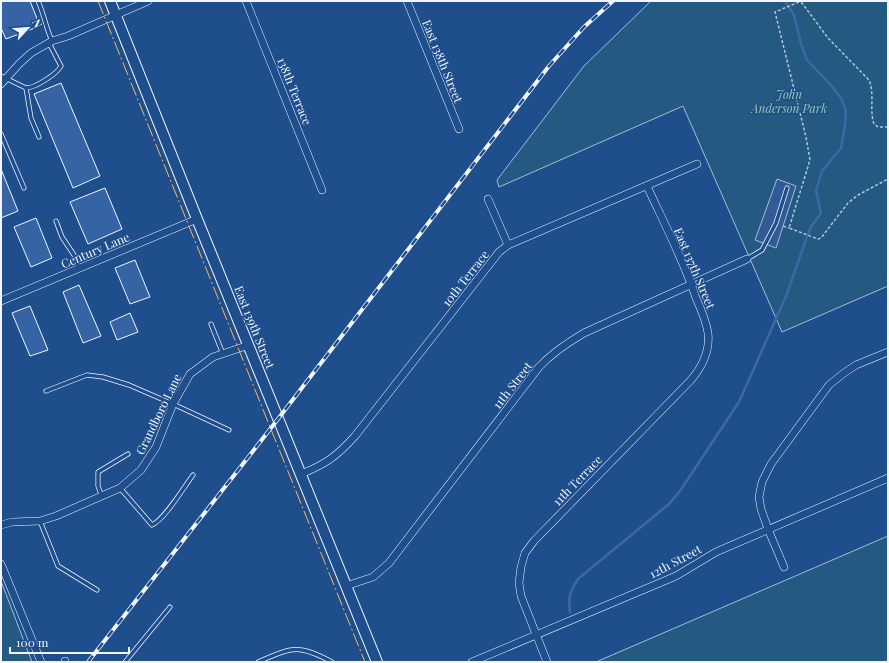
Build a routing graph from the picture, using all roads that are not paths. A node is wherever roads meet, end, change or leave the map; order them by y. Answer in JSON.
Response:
{"nodes":[{"id":1,"x":38,"y":1,"type":"edge"},
{"id":2,"x":110,"y":1,"type":"edge"},
{"id":3,"x":148,"y":1,"type":"edge"},
{"id":4,"x":246,"y":1,"type":"edge"},
{"id":5,"x":407,"y":1,"type":"edge"},
{"id":6,"x":116,"y":14,"type":"junction"},
{"id":7,"x":51,"y":42,"type":"junction"},
{"id":8,"x":2,"y":80,"type":"edge"},
{"id":9,"x":26,"y":88,"type":"junction"},
{"id":10,"x":459,"y":129,"type":"dead end"},
{"id":11,"x":1,"y":134,"type":"edge"},
{"id":12,"x":39,"y":137,"type":"dead end"},
{"id":13,"x":697,"y":164,"type":"dead end"},
{"id":14,"x":647,"y":186,"type":"junction"},
{"id":15,"x":24,"y":188,"type":"dead end"},
{"id":16,"x":787,"y":188,"type":"dead end"},
{"id":17,"x":322,"y":190,"type":"dead end"},
{"id":18,"x":488,"y":199,"type":"dead end"},
{"id":19,"x":197,"y":219,"type":"junction"},
{"id":20,"x":56,"y":221,"type":"dead end"},
{"id":21,"x":508,"y":245,"type":"junction"},
{"id":22,"x":747,"y":259,"type":"joint"},
{"id":23,"x":78,"y":268,"type":"junction"},
{"id":24,"x":692,"y":284,"type":"junction"},
{"id":25,"x":1,"y":301,"type":"edge"},
{"id":26,"x":211,"y":324,"type":"dead end"},
{"id":27,"x":249,"y":345,"type":"junction"},
{"id":28,"x":888,"y":352,"type":"edge"},
{"id":29,"x":223,"y":354,"type":"junction"},
{"id":30,"x":703,"y":361,"type":"joint"},
{"id":31,"x":46,"y":391,"type":"dead end"},
{"id":32,"x":172,"y":404,"type":"junction"},
{"id":33,"x":229,"y":430,"type":"dead end"},
{"id":34,"x":128,"y":454,"type":"dead end"},
{"id":35,"x":301,"y":474,"type":"junction"},
{"id":36,"x":193,"y":475,"type":"dead end"},
{"id":37,"x":888,"y":478,"type":"edge"},
{"id":38,"x":120,"y":488,"type":"junction"},
{"id":39,"x":102,"y":497,"type":"junction"},
{"id":40,"x":40,"y":521,"type":"junction"},
{"id":41,"x":1,"y":525,"type":"edge"},
{"id":42,"x":768,"y":529,"type":"junction"},
{"id":43,"x":1,"y":564,"type":"edge"},
{"id":44,"x":784,"y":567,"type":"dead end"},
{"id":45,"x":346,"y":586,"type":"junction"},
{"id":46,"x":97,"y":590,"type":"dead end"},
{"id":47,"x":170,"y":607,"type":"dead end"},
{"id":48,"x":536,"y":635,"type":"junction"},
{"id":49,"x":41,"y":662,"type":"edge"},
{"id":50,"x":125,"y":662,"type":"edge"},
{"id":51,"x":258,"y":662,"type":"edge"},
{"id":52,"x":332,"y":662,"type":"edge"},
{"id":53,"x":377,"y":662,"type":"edge"},
{"id":54,"x":472,"y":662,"type":"edge"},
{"id":55,"x":547,"y":662,"type":"edge"}],
"edges":[{"from":1,"to":7,"type":"lane"},
{"from":2,"to":6,"type":"street","name":"East 139th Street"},
{"from":3,"to":6,"type":"street"},
{"from":4,"to":17,"type":"street","name":"138th Terrace"},
{"from":5,"to":10,"type":"street","name":"East 138th Street"},
{"from":6,"to":7,"type":"street"},
{"from":6,"to":19,"type":"street","name":"East 139th Street"},
{"from":7,"to":8,"type":"street"},
{"from":7,"to":9,"type":"lane"},
{"from":8,"to":9,"type":"lane"},
{"from":9,"to":12,"type":"lane"},
{"from":11,"to":15,"type":"lane"},
{"from":13,"to":14,"type":"street","name":"10th Terrace"},
{"from":14,"to":21,"type":"street","name":"10th Terrace"},
{"from":14,"to":24,"type":"street","name":"East 137th Street"},
{"from":16,"to":22,"type":"lane"},
{"from":18,"to":21,"type":"street"},
{"from":19,"to":23,"type":"street","name":"Century Lane"},
{"from":19,"to":27,"type":"street","name":"East 139th Street"},
{"from":20,"to":23,"type":"lane"},
{"from":21,"to":35,"type":"street","name":"10th Terrace"},
{"from":22,"to":24,"type":"street","name":"11th Street"},
{"from":23,"to":25,"type":"street","name":"Century Lane"},
{"from":24,"to":30,"type":"street","name":"East 137th Street"},
{"from":24,"to":45,"type":"street","name":"11th Street"},
{"from":26,"to":29,"type":"lane"},
{"from":27,"to":29,"type":"street","name":"Grandboro Lane"},
{"from":27,"to":35,"type":"street","name":"East 139th Street"},
{"from":28,"to":42,"type":"street"},
{"from":29,"to":32,"type":"street","name":"Grandboro Lane"},
{"from":30,"to":48,"type":"street","name":"11th Terrace"},
{"from":31,"to":32,"type":"lane"},
{"from":32,"to":33,"type":"lane"},
{"from":32,"to":38,"type":"street","name":"Grandboro Lane"},
{"from":34,"to":39,"type":"lane"},
{"from":35,"to":45,"type":"street","name":"East 139th Street"},
{"from":36,"to":38,"type":"lane"},
{"from":37,"to":42,"type":"street","name":"12th Street"},
{"from":38,"to":39,"type":"street","name":"Grandboro Lane"},
{"from":39,"to":40,"type":"street","name":"Grandboro Lane"},
{"from":40,"to":41,"type":"street","name":"Grandboro Lane"},
{"from":40,"to":46,"type":"lane"},
{"from":42,"to":44,"type":"street"},
{"from":42,"to":48,"type":"street","name":"12th Street"},
{"from":43,"to":49,"type":"street"},
{"from":45,"to":53,"type":"street","name":"East 139th Street"},
{"from":47,"to":50,"type":"lane"},
{"from":48,"to":54,"type":"street","name":"12th Street"},
{"from":48,"to":55,"type":"street"},
{"from":51,"to":52,"type":"lane"}]}
